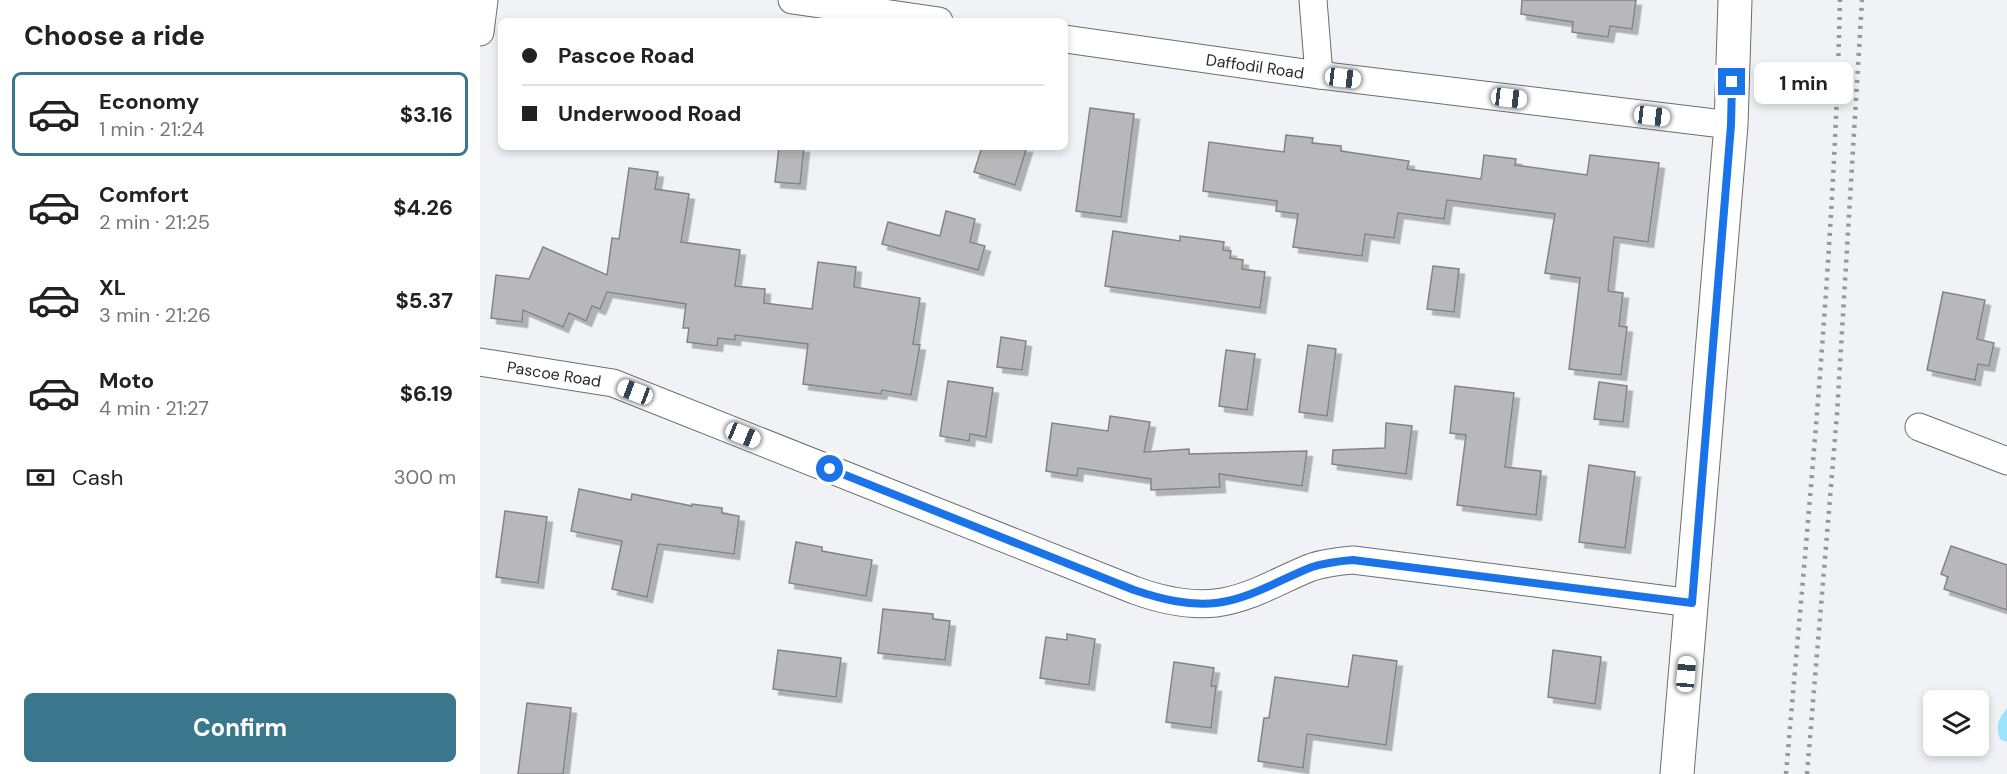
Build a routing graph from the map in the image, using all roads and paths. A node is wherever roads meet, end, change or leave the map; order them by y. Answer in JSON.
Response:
{"nodes":[{"id":1,"x":484,"y":0,"type":"edge"},
{"id":2,"x":792,"y":0,"type":"edge"},
{"id":3,"x":1313,"y":0,"type":"edge"},
{"id":4,"x":1735,"y":0,"type":"edge"},
{"id":5,"x":918,"y":18,"type":"edge"},
{"id":6,"x":480,"y":32,"type":"edge"},
{"id":7,"x":1068,"y":39,"type":"edge"},
{"id":8,"x":1319,"y":75,"type":"junction"},
{"id":9,"x":1731,"y":125,"type":"junction"},
{"id":10,"x":480,"y":362,"type":"edge"},
{"id":11,"x":1919,"y":427,"type":"dead end"},
{"id":12,"x":2007,"y":461,"type":"edge"},
{"id":13,"x":1692,"y":603,"type":"junction"},
{"id":14,"x":1677,"y":774,"type":"edge"}],
"edges":[{"from":1,"to":6,"type":"street"},
{"from":2,"to":5,"type":"street"},
{"from":3,"to":8,"type":"street"},
{"from":4,"to":9,"type":"main road"},
{"from":7,"to":8,"type":"street","name":"Daffodil Road"},
{"from":8,"to":9,"type":"street","name":"Daffodil Road"},
{"from":9,"to":13,"type":"main road"},
{"from":10,"to":13,"type":"street","name":"Pascoe Road"},
{"from":11,"to":12,"type":"street"},
{"from":13,"to":14,"type":"main road"}]}
